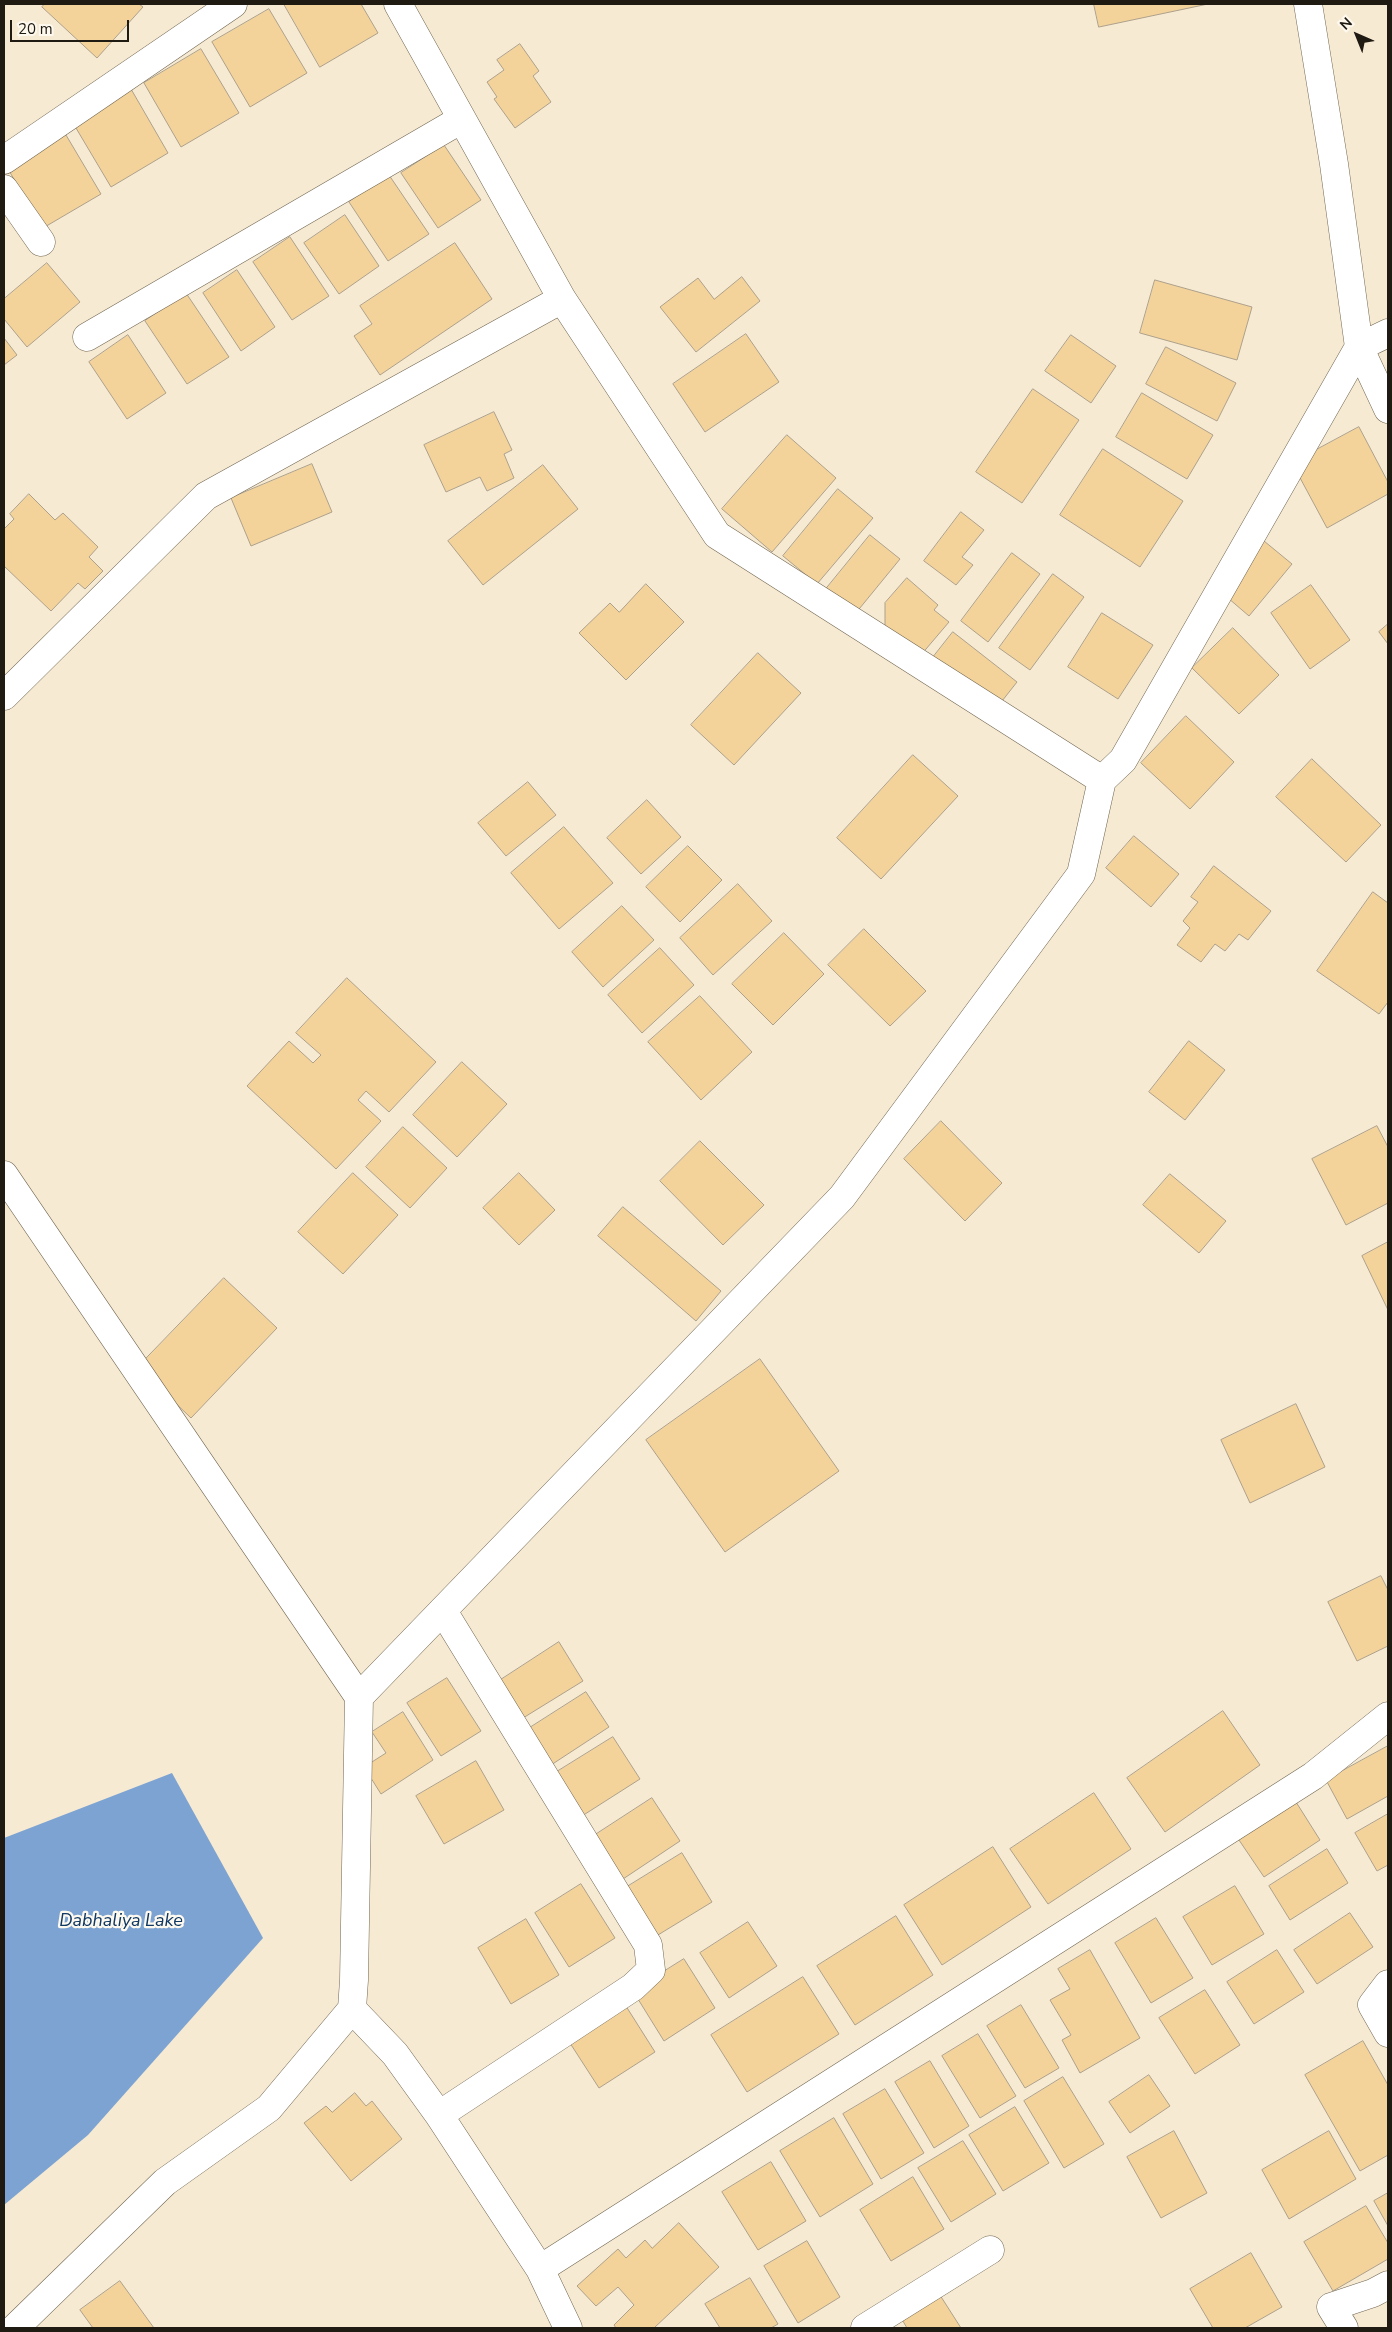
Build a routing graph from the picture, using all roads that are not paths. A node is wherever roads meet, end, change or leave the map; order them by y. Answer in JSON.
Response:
{"nodes":[{"id":1,"x":233,"y":4,"type":"edge"},
{"id":2,"x":398,"y":4,"type":"edge"},
{"id":3,"x":1308,"y":4,"type":"edge"},
{"id":4,"x":462,"y":119,"type":"junction"},
{"id":5,"x":4,"y":160,"type":"edge"},
{"id":6,"x":4,"y":189,"type":"edge"},
{"id":7,"x":41,"y":242,"type":"dead end"},
{"id":8,"x":562,"y":299,"type":"junction"},
{"id":9,"x":1388,"y":333,"type":"edge"},
{"id":10,"x":88,"y":337,"type":"dead end"},
{"id":11,"x":1359,"y":347,"type":"junction"},
{"id":12,"x":1388,"y":408,"type":"edge"},
{"id":13,"x":4,"y":696,"type":"edge"},
{"id":14,"x":1102,"y":780,"type":"junction"},
{"id":15,"x":4,"y":1175,"type":"edge"},
{"id":16,"x":443,"y":1611,"type":"junction"},
{"id":17,"x":359,"y":1698,"type":"junction"},
{"id":18,"x":1388,"y":1716,"type":"edge"},
{"id":19,"x":1388,"y":1984,"type":"edge"},
{"id":20,"x":352,"y":2009,"type":"junction"},
{"id":21,"x":1388,"y":2033,"type":"edge"},
{"id":22,"x":439,"y":2116,"type":"junction"},
{"id":23,"x":990,"y":2250,"type":"dead end"},
{"id":24,"x":540,"y":2269,"type":"junction"},
{"id":25,"x":1388,"y":2285,"type":"edge"},
{"id":26,"x":15,"y":2328,"type":"edge"},
{"id":27,"x":568,"y":2328,"type":"edge"},
{"id":28,"x":865,"y":2328,"type":"edge"},
{"id":29,"x":1344,"y":2328,"type":"edge"}],
"edges":[{"from":1,"to":5,"type":"street"},
{"from":2,"to":4,"type":"street"},
{"from":3,"to":11,"type":"street"},
{"from":4,"to":8,"type":"street"},
{"from":4,"to":10,"type":"street"},
{"from":6,"to":7,"type":"street"},
{"from":8,"to":13,"type":"street"},
{"from":8,"to":14,"type":"street"},
{"from":9,"to":11,"type":"street"},
{"from":11,"to":12,"type":"street"},
{"from":11,"to":14,"type":"street"},
{"from":14,"to":16,"type":"street"},
{"from":15,"to":17,"type":"street"},
{"from":16,"to":17,"type":"street"},
{"from":16,"to":22,"type":"street"},
{"from":17,"to":20,"type":"street"},
{"from":18,"to":24,"type":"street"},
{"from":19,"to":21,"type":"street"},
{"from":20,"to":22,"type":"street"},
{"from":20,"to":26,"type":"street"},
{"from":22,"to":24,"type":"street"},
{"from":23,"to":28,"type":"street"},
{"from":24,"to":27,"type":"street"},
{"from":25,"to":29,"type":"street"}]}
